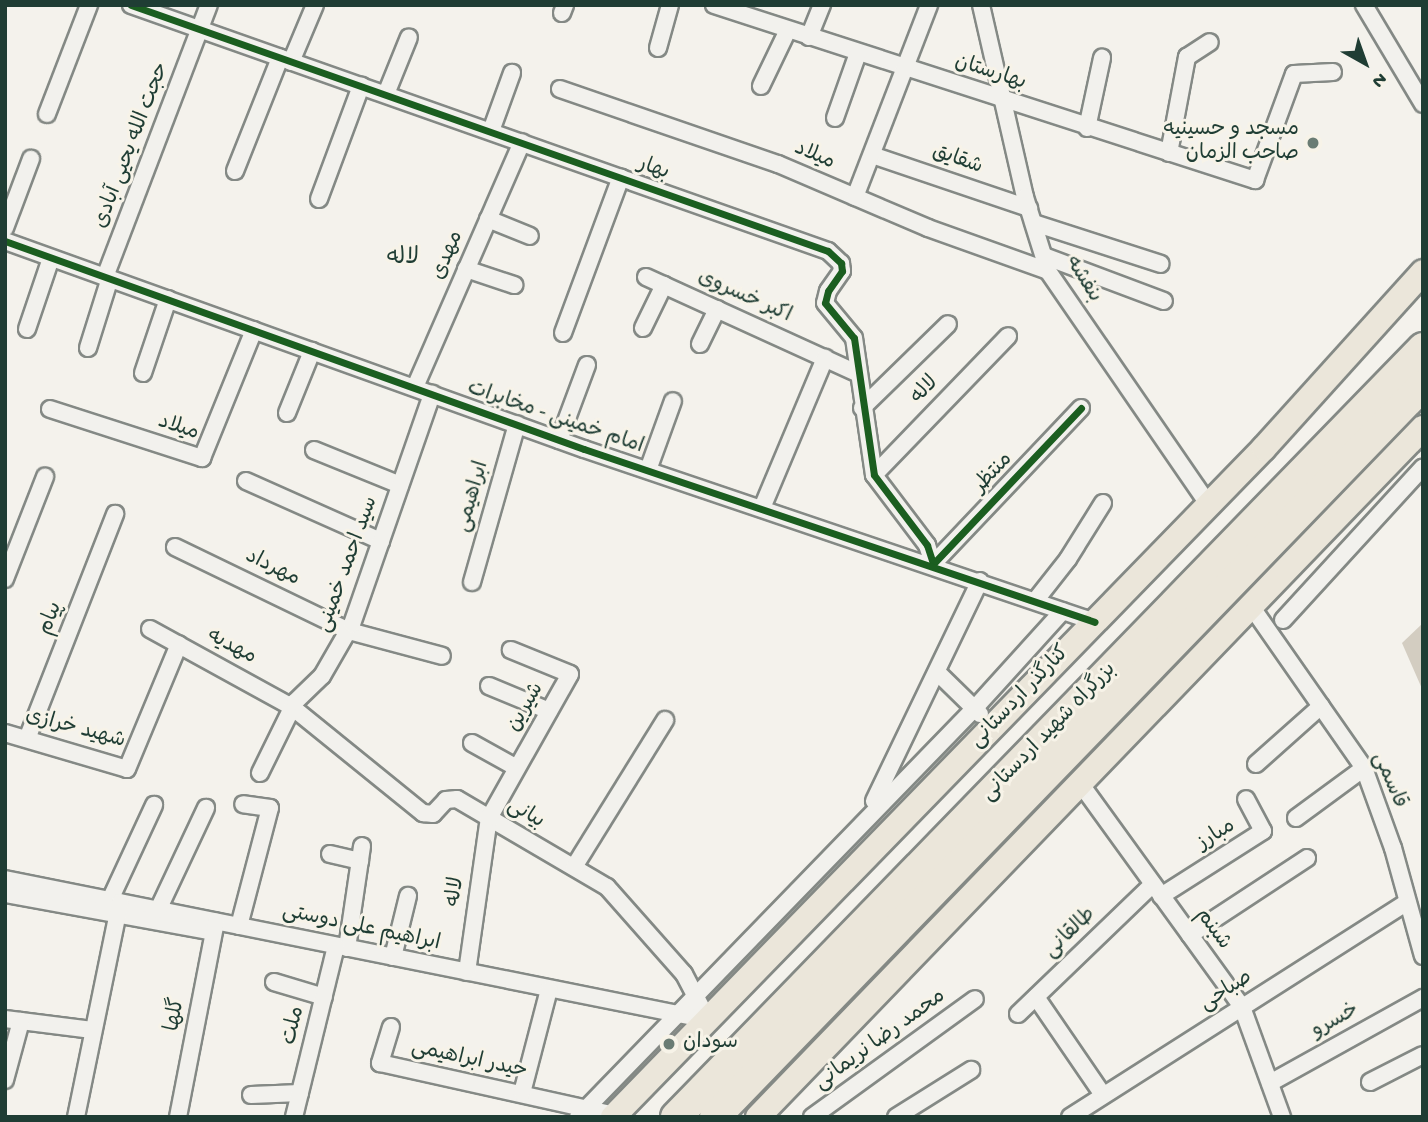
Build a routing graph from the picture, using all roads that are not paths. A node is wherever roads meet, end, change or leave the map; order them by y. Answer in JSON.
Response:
{"nodes":[{"id":1,"x":89,"y":5,"type":"edge"},
{"id":2,"x":131,"y":5,"type":"edge"},
{"id":3,"x":209,"y":5,"type":"edge"},
{"id":4,"x":315,"y":5,"type":"edge"},
{"id":5,"x":670,"y":5,"type":"edge"},
{"id":6,"x":714,"y":5,"type":"edge"},
{"id":7,"x":822,"y":5,"type":"edge"},
{"id":8,"x":929,"y":5,"type":"edge"},
{"id":9,"x":981,"y":5,"type":"edge"},
{"id":10,"x":1364,"y":5,"type":"edge"},
{"id":11,"x":200,"y":30,"type":"junction"},
{"id":12,"x":788,"y":30,"type":"junction"},
{"id":13,"x":409,"y":37,"type":"dead end"},
{"id":14,"x":809,"y":37,"type":"junction"},
{"id":15,"x":1210,"y":42,"type":"dead end"},
{"id":16,"x":658,"y":48,"type":"dead end"},
{"id":17,"x":858,"y":53,"type":"junction"},
{"id":18,"x":1102,"y":58,"type":"dead end"},
{"id":19,"x":286,"y":60,"type":"junction"},
{"id":20,"x":906,"y":69,"type":"junction"},
{"id":21,"x":1333,"y":72,"type":"dead end"},
{"id":22,"x":512,"y":73,"type":"dead end"},
{"id":23,"x":361,"y":86,"type":"junction"},
{"id":24,"x":761,"y":86,"type":"dead end"},
{"id":25,"x":560,"y":89,"type":"dead end"},
{"id":26,"x":386,"y":94,"type":"junction"},
{"id":27,"x":1005,"y":101,"type":"junction"},
{"id":28,"x":1423,"y":104,"type":"edge"},
{"id":29,"x":47,"y":114,"type":"dead end"},
{"id":30,"x":835,"y":118,"type":"dead end"},
{"id":31,"x":1087,"y":128,"type":"junction"},
{"id":32,"x":491,"y":131,"type":"junction"},
{"id":33,"x":522,"y":142,"type":"junction"},
{"id":34,"x":1169,"y":153,"type":"junction"},
{"id":35,"x":872,"y":155,"type":"junction"},
{"id":36,"x":31,"y":159,"type":"dead end"},
{"id":37,"x":236,"y":171,"type":"dead end"},
{"id":38,"x":621,"y":177,"type":"junction"},
{"id":39,"x":855,"y":197,"type":"junction"},
{"id":40,"x":319,"y":199,"type":"dead end"},
{"id":41,"x":1031,"y":216,"type":"junction"},
{"id":42,"x":488,"y":219,"type":"junction"},
{"id":43,"x":5,"y":228,"type":"edge"},
{"id":44,"x":530,"y":236,"type":"dead end"},
{"id":45,"x":5,"y":241,"type":"edge"},
{"id":46,"x":51,"y":258,"type":"junction"},
{"id":47,"x":1046,"y":263,"type":"junction"},
{"id":48,"x":1161,"y":264,"type":"dead end"},
{"id":49,"x":467,"y":269,"type":"junction"},
{"id":50,"x":1423,"y":272,"type":"edge"},
{"id":51,"x":646,"y":277,"type":"dead end"},
{"id":52,"x":107,"y":278,"type":"junction"},
{"id":53,"x":514,"y":285,"type":"dead end"},
{"id":54,"x":664,"y":285,"type":"junction"},
{"id":55,"x":168,"y":299,"type":"junction"},
{"id":56,"x":1164,"y":301,"type":"dead end"},
{"id":57,"x":717,"y":309,"type":"junction"},
{"id":58,"x":948,"y":324,"type":"dead end"},
{"id":59,"x":643,"y":328,"type":"dead end"},
{"id":60,"x":27,"y":329,"type":"dead end"},
{"id":61,"x":254,"y":330,"type":"junction"},
{"id":62,"x":563,"y":333,"type":"dead end"},
{"id":63,"x":1008,"y":336,"type":"dead end"},
{"id":64,"x":700,"y":344,"type":"dead end"},
{"id":65,"x":88,"y":348,"type":"dead end"},
{"id":66,"x":1423,"y":348,"type":"edge"},
{"id":67,"x":312,"y":351,"type":"junction"},
{"id":68,"x":825,"y":358,"type":"junction"},
{"id":69,"x":587,"y":365,"type":"dead end"},
{"id":70,"x":143,"y":373,"type":"dead end"},
{"id":71,"x":859,"y":374,"type":"junction"},
{"id":72,"x":1423,"y":385,"type":"edge"},
{"id":73,"x":415,"y":387,"type":"junction"},
{"id":74,"x":432,"y":394,"type":"junction"},
{"id":75,"x":673,"y":401,"type":"dead end"},
{"id":76,"x":1423,"y":403,"type":"edge"},
{"id":77,"x":862,"y":408,"type":"junction"},
{"id":78,"x":1081,"y":408,"type":"dead end"},
{"id":79,"x":50,"y":409,"type":"dead end"},
{"id":80,"x":287,"y":413,"type":"dead end"},
{"id":81,"x":517,"y":425,"type":"junction"},
{"id":82,"x":559,"y":440,"type":"junction"},
{"id":83,"x":1417,"y":444,"type":"edge"},
{"id":84,"x":314,"y":450,"type":"dead end"},
{"id":85,"x":1423,"y":467,"type":"edge"},
{"id":86,"x":648,"y":470,"type":"junction"},
{"id":87,"x":874,"y":475,"type":"junction"},
{"id":88,"x":45,"y":477,"type":"dead end"},
{"id":89,"x":246,"y":481,"type":"dead end"},
{"id":90,"x":400,"y":485,"type":"junction"},
{"id":91,"x":1103,"y":503,"type":"dead end"},
{"id":92,"x":1209,"y":505,"type":"junction"},
{"id":93,"x":762,"y":508,"type":"junction"},
{"id":94,"x":115,"y":514,"type":"dead end"},
{"id":95,"x":381,"y":541,"type":"junction"},
{"id":96,"x":175,"y":547,"type":"dead end"},
{"id":97,"x":933,"y":564,"type":"junction"},
{"id":98,"x":1243,"y":572,"type":"junction"},
{"id":99,"x":5,"y":579,"type":"edge"},
{"id":100,"x":980,"y":581,"type":"junction"},
{"id":101,"x":472,"y":582,"type":"dead end"},
{"id":102,"x":1035,"y":601,"type":"junction"},
{"id":103,"x":1251,"y":606,"type":"junction"},
{"id":104,"x":1063,"y":611,"type":"junction"},
{"id":105,"x":1283,"y":621,"type":"dead end"},
{"id":106,"x":1095,"y":622,"type":"junction"},
{"id":107,"x":150,"y":629,"type":"dead end"},
{"id":108,"x":349,"y":631,"type":"junction"},
{"id":109,"x":179,"y":644,"type":"junction"},
{"id":110,"x":511,"y":650,"type":"dead end"},
{"id":111,"x":442,"y":656,"type":"dead end"},
{"id":112,"x":937,"y":671,"type":"junction"},
{"id":113,"x":489,"y":687,"type":"dead end"},
{"id":114,"x":1321,"y":706,"type":"junction"},
{"id":115,"x":292,"y":707,"type":"junction"},
{"id":116,"x":974,"y":709,"type":"junction"},
{"id":117,"x":549,"y":711,"type":"junction"},
{"id":118,"x":665,"y":720,"type":"dead end"},
{"id":119,"x":993,"y":727,"type":"junction"},
{"id":120,"x":5,"y":733,"type":"edge"},
{"id":121,"x":27,"y":739,"type":"junction"},
{"id":122,"x":472,"y":743,"type":"dead end"},
{"id":123,"x":1256,"y":764,"type":"dead end"},
{"id":124,"x":517,"y":768,"type":"junction"},
{"id":125,"x":1364,"y":768,"type":"junction"},
{"id":126,"x":260,"y":773,"type":"dead end"},
{"id":127,"x":1080,"y":783,"type":"junction"},
{"id":128,"x":1246,"y":799,"type":"dead end"},
{"id":129,"x":243,"y":804,"type":"dead end"},
{"id":130,"x":154,"y":805,"type":"dead end"},
{"id":131,"x":206,"y":808,"type":"dead end"},
{"id":132,"x":869,"y":813,"type":"junction"},
{"id":133,"x":489,"y":818,"type":"junction"},
{"id":134,"x":1296,"y":818,"type":"dead end"},
{"id":135,"x":330,"y":854,"type":"dead end"},
{"id":136,"x":1307,"y":858,"type":"dead end"},
{"id":137,"x":574,"y":867,"type":"junction"},
{"id":138,"x":5,"y":879,"type":"edge"},
{"id":139,"x":796,"y":889,"type":"junction"},
{"id":140,"x":1157,"y":890,"type":"junction"},
{"id":141,"x":5,"y":894,"type":"edge"},
{"id":142,"x":408,"y":896,"type":"dead end"},
{"id":143,"x":1407,"y":902,"type":"junction"},
{"id":144,"x":820,"y":904,"type":"junction"},
{"id":145,"x":116,"y":906,"type":"junction"},
{"id":146,"x":158,"y":910,"type":"junction"},
{"id":147,"x":239,"y":926,"type":"junction"},
{"id":148,"x":215,"y":927,"type":"junction"},
{"id":149,"x":1189,"y":935,"type":"junction"},
{"id":150,"x":342,"y":947,"type":"junction"},
{"id":151,"x":1423,"y":956,"type":"edge"},
{"id":152,"x":393,"y":957,"type":"junction"},
{"id":153,"x":467,"y":972,"type":"junction"},
{"id":154,"x":274,"y":982,"type":"dead end"},
{"id":155,"x":550,"y":989,"type":"junction"},
{"id":156,"x":695,"y":995,"type":"junction"},
{"id":157,"x":324,"y":997,"type":"junction"},
{"id":158,"x":1036,"y":997,"type":"junction"},
{"id":159,"x":1423,"y":998,"type":"edge"},
{"id":160,"x":975,"y":999,"type":"dead end"},
{"id":161,"x":1242,"y":1007,"type":"junction"},
{"id":162,"x":1018,"y":1014,"type":"dead end"},
{"id":163,"x":675,"y":1015,"type":"junction"},
{"id":164,"x":13,"y":1020,"type":"edge"},
{"id":165,"x":708,"y":1020,"type":"junction"},
{"id":166,"x":391,"y":1027,"type":"dead end"},
{"id":167,"x":92,"y":1030,"type":"junction"},
{"id":168,"x":1423,"y":1055,"type":"edge"},
{"id":169,"x":971,"y":1070,"type":"dead end"},
{"id":170,"x":5,"y":1080,"type":"edge"},
{"id":171,"x":1370,"y":1082,"type":"dead end"},
{"id":172,"x":1269,"y":1083,"type":"junction"},
{"id":173,"x":300,"y":1093,"type":"junction"},
{"id":174,"x":522,"y":1093,"type":"junction"},
{"id":175,"x":251,"y":1095,"type":"dead end"},
{"id":176,"x":1103,"y":1095,"type":"junction"},
{"id":177,"x":721,"y":1112,"type":"edge"},
{"id":178,"x":582,"y":1113,"type":"edge"},
{"id":179,"x":765,"y":1114,"type":"edge"},
{"id":180,"x":614,"y":1116,"type":"edge"},
{"id":181,"x":76,"y":1117,"type":"edge"},
{"id":182,"x":178,"y":1117,"type":"edge"},
{"id":183,"x":294,"y":1117,"type":"edge"},
{"id":184,"x":676,"y":1117,"type":"edge"},
{"id":185,"x":812,"y":1117,"type":"edge"},
{"id":186,"x":896,"y":1117,"type":"edge"},
{"id":187,"x":1070,"y":1117,"type":"edge"},
{"id":188,"x":1282,"y":1117,"type":"edge"}],
"edges":[{"from":1,"to":29,"type":"street"},
{"from":2,"to":11,"type":"street","name":"بهار"},
{"from":3,"to":11,"type":"street","name":"حجت الله یحیی آبادی"},
{"from":4,"to":19,"type":"street"},
{"from":5,"to":16,"type":"street"},
{"from":6,"to":12,"type":"street","name":"بهارستان"},
{"from":7,"to":14,"type":"street"},
{"from":8,"to":20,"type":"street"},
{"from":9,"to":27,"type":"street","name":"بنفشه"},
{"from":10,"to":28,"type":"street"},
{"from":11,"to":19,"type":"street","name":"بهار"},
{"from":11,"to":52,"type":"street","name":"حجت الله یحیی آبادی"},
{"from":12,"to":14,"type":"street","name":"بهارستان"},
{"from":12,"to":24,"type":"street"},
{"from":13,"to":26,"type":"street"},
{"from":14,"to":17,"type":"street","name":"بهارستان"},
{"from":15,"to":34,"type":"street"},
{"from":17,"to":20,"type":"street","name":"بهارستان"},
{"from":17,"to":30,"type":"street"},
{"from":18,"to":31,"type":"street"},
{"from":19,"to":23,"type":"street","name":"بهار"},
{"from":19,"to":37,"type":"street"},
{"from":20,"to":27,"type":"street","name":"بهارستان"},
{"from":20,"to":35,"type":"street"},
{"from":21,"to":34,"type":"street","name":"بهارستان"},
{"from":22,"to":32,"type":"street"},
{"from":23,"to":26,"type":"street","name":"بهار"},
{"from":23,"to":40,"type":"street"},
{"from":25,"to":39,"type":"street","name":"میلاد"},
{"from":26,"to":32,"type":"street","name":"بهار"},
{"from":27,"to":31,"type":"street","name":"بهارستان"},
{"from":27,"to":41,"type":"street","name":"بنفشه"},
{"from":31,"to":34,"type":"street","name":"بهارستان"},
{"from":32,"to":33,"type":"street","name":"بهار"},
{"from":33,"to":38,"type":"street","name":"بهار"},
{"from":33,"to":42,"type":"street","name":"مهدی"},
{"from":35,"to":39,"type":"street"},
{"from":35,"to":41,"type":"street","name":"شقایق"},
{"from":36,"to":43,"type":"street"},
{"from":38,"to":62,"type":"street"},
{"from":38,"to":71,"type":"street","name":"بهار"},
{"from":39,"to":47,"type":"street","name":"میلاد"},
{"from":41,"to":47,"type":"street","name":"بنفشه"},
{"from":41,"to":48,"type":"street","name":"شقایق"},
{"from":42,"to":44,"type":"street"},
{"from":42,"to":49,"type":"street","name":"مهدی"},
{"from":45,"to":46,"type":"street","name":"امام خمینی - مخابرات"},
{"from":46,"to":52,"type":"street","name":"امام خمینی - مخابرات"},
{"from":46,"to":60,"type":"street"},
{"from":47,"to":56,"type":"street","name":"میلاد"},
{"from":47,"to":92,"type":"street","name":"بنفشه"},
{"from":49,"to":53,"type":"street"},
{"from":49,"to":73,"type":"street","name":"مهدی"},
{"from":50,"to":92,"type":"main road","name":"کنارگذر اردستانی"},
{"from":51,"to":54,"type":"street","name":"اکبر خسروی"},
{"from":52,"to":55,"type":"street","name":"امام خمینی - مخابرات"},
{"from":52,"to":65,"type":"street","name":"حجت الله یحیی آبادی"},
{"from":54,"to":57,"type":"street","name":"اکبر خسروی"},
{"from":54,"to":59,"type":"street"},
{"from":55,"to":61,"type":"street","name":"امام خمینی - مخابرات"},
{"from":55,"to":70,"type":"street"},
{"from":57,"to":64,"type":"street"},
{"from":57,"to":68,"type":"street","name":"اکبر خسروی"},
{"from":58,"to":77,"type":"street"},
{"from":61,"to":67,"type":"street","name":"امام خمینی - مخابرات"},
{"from":61,"to":79,"type":"street","name":"میلاد"},
{"from":63,"to":87,"type":"street","name":"لاله"},
{"from":66,"to":184,"type":"highway","name":"بزرگراه شهید اردستانی"},
{"from":67,"to":73,"type":"street","name":"امام خمینی - مخابرات"},
{"from":67,"to":80,"type":"street"},
{"from":68,"to":71,"type":"street","name":"اکبر خسروی"},
{"from":68,"to":93,"type":"street"},
{"from":69,"to":82,"type":"street"},
{"from":71,"to":77,"type":"street","name":"بهار"},
{"from":72,"to":98,"type":"highway","name":"بزرگراه شهید اردستانی"},
{"from":73,"to":74,"type":"street","name":"امام خمینی - مخابرات"},
{"from":74,"to":81,"type":"street","name":"امام خمینی - مخابرات"},
{"from":74,"to":90,"type":"street","name":"سید احمد خمینی"},
{"from":75,"to":86,"type":"street"},
{"from":76,"to":98,"type":"highway"},
{"from":77,"to":87,"type":"street","name":"بهار"},
{"from":78,"to":97,"type":"street","name":"منتظر"},
{"from":81,"to":82,"type":"street","name":"امام خمینی - مخابرات"},
{"from":81,"to":101,"type":"street","name":"ابراهیمی"},
{"from":82,"to":86,"type":"street","name":"امام خمینی - مخابرات"},
{"from":83,"to":103,"type":"main road"},
{"from":84,"to":90,"type":"street"},
{"from":85,"to":105,"type":"street"},
{"from":86,"to":93,"type":"street","name":"امام خمینی - مخابرات"},
{"from":87,"to":97,"type":"street","name":"بهار"},
{"from":88,"to":99,"type":"street"},
{"from":89,"to":95,"type":"street"},
{"from":90,"to":95,"type":"street","name":"سید احمد خمینی"},
{"from":91,"to":102,"type":"street"},
{"from":92,"to":106,"type":"main road","name":"کنارگذر اردستانی"},
{"from":93,"to":97,"type":"street","name":"امام خمینی - مخابرات"},
{"from":94,"to":121,"type":"street","name":"پیام"},
{"from":95,"to":108,"type":"street","name":"سید احمد خمینی"},
{"from":96,"to":108,"type":"street","name":"مهرداد"},
{"from":97,"to":100,"type":"street","name":"امام خمینی - مخابرات"},
{"from":98,"to":177,"type":"highway","name":"بزرگراه شهید اردستانی"},
{"from":100,"to":102,"type":"street","name":"امام خمینی - مخابرات"},
{"from":100,"to":112,"type":"street"},
{"from":102,"to":104,"type":"street","name":"امام خمینی - مخابرات"},
{"from":103,"to":114,"type":"street","name":"قاسمی"},
{"from":103,"to":127,"type":"main road"},
{"from":104,"to":106,"type":"street","name":"امام خمینی - مخابرات"},
{"from":104,"to":116,"type":"street"},
{"from":106,"to":119,"type":"main road","name":"کنارگذر اردستانی"},
{"from":107,"to":109,"type":"street","name":"مهدیه"},
{"from":108,"to":111,"type":"street","name":"مهرداد"},
{"from":108,"to":115,"type":"street","name":"سید احمد خمینی"},
{"from":109,"to":115,"type":"street","name":"مهدیه"},
{"from":109,"to":121,"type":"street","name":"شهید خرازی"},
{"from":110,"to":117,"type":"street","name":"شیرین"},
{"from":112,"to":116,"type":"street"},
{"from":112,"to":132,"type":"street"},
{"from":113,"to":117,"type":"street"},
{"from":114,"to":123,"type":"street"},
{"from":114,"to":125,"type":"street","name":"قاسمی"},
{"from":115,"to":126,"type":"street","name":"سید احمد خمینی"},
{"from":115,"to":133,"type":"street","name":"بیانی"},
{"from":116,"to":119,"type":"street"},
{"from":116,"to":132,"type":"street"},
{"from":117,"to":124,"type":"street","name":"شیرین"},
{"from":118,"to":137,"type":"street"},
{"from":119,"to":144,"type":"main road","name":"کنارگذر اردستانی"},
{"from":120,"to":121,"type":"street","name":"شهید خرازی"},
{"from":122,"to":124,"type":"street"},
{"from":124,"to":133,"type":"street","name":"شیرین"},
{"from":125,"to":134,"type":"street"},
{"from":125,"to":143,"type":"street","name":"قاسمی"},
{"from":127,"to":140,"type":"street","name":"شبنم"},
{"from":127,"to":179,"type":"main road"},
{"from":128,"to":140,"type":"street","name":"مبارز"},
{"from":129,"to":147,"type":"street"},
{"from":130,"to":145,"type":"street"},
{"from":131,"to":146,"type":"street"},
{"from":132,"to":139,"type":"street"},
{"from":133,"to":137,"type":"street","name":"بیانی"},
{"from":133,"to":153,"type":"street","name":"لاله"},
{"from":135,"to":150,"type":"street","name":"ملت"},
{"from":136,"to":149,"type":"street"},
{"from":137,"to":156,"type":"street","name":"بیانی"},
{"from":138,"to":145,"type":"street","name":"ابراهیم علی دوستی"},
{"from":139,"to":144,"type":"street"},
{"from":139,"to":156,"type":"street"},
{"from":140,"to":149,"type":"street","name":"شبنم"},
{"from":140,"to":158,"type":"street","name":"طالقانی"},
{"from":141,"to":145,"type":"street"},
{"from":142,"to":152,"type":"street"},
{"from":143,"to":151,"type":"street","name":"قاسمی"},
{"from":143,"to":161,"type":"street","name":"صباحی"},
{"from":144,"to":165,"type":"main road","name":"کنارگذر اردستانی"},
{"from":145,"to":146,"type":"street","name":"ابراهیم علی دوستی"},
{"from":145,"to":148,"type":"street"},
{"from":145,"to":167,"type":"street"},
{"from":146,"to":148,"type":"street","name":"ابراهیم علی دوستی"},
{"from":147,"to":148,"type":"street","name":"ابراهیم علی دوستی"},
{"from":147,"to":150,"type":"street","name":"ابراهیم علی دوستی"},
{"from":148,"to":182,"type":"street","name":"گلها"},
{"from":149,"to":161,"type":"street","name":"شبنم"},
{"from":150,"to":152,"type":"street","name":"ابراهیم علی دوستی"},
{"from":150,"to":157,"type":"street","name":"ملت"},
{"from":152,"to":153,"type":"street","name":"ابراهیم علی دوستی"},
{"from":153,"to":155,"type":"street","name":"ابراهیم علی دوستی"},
{"from":154,"to":157,"type":"street"},
{"from":155,"to":163,"type":"street","name":"ابراهیم علی دوستی"},
{"from":155,"to":174,"type":"street"},
{"from":156,"to":163,"type":"street"},
{"from":156,"to":165,"type":"street","name":"بیانی"},
{"from":157,"to":173,"type":"street","name":"ملت"},
{"from":158,"to":162,"type":"street","name":"طالقانی"},
{"from":158,"to":176,"type":"street"},
{"from":159,"to":172,"type":"street","name":"خسرو"},
{"from":160,"to":185,"type":"street","name":"محمد رضا نریمانی"},
{"from":161,"to":172,"type":"street","name":"شبنم"},
{"from":161,"to":176,"type":"street","name":"صباحی"},
{"from":163,"to":165,"type":"street","name":"ابراهیم علی دوستی"},
{"from":163,"to":178,"type":"street"},
{"from":164,"to":167,"type":"street"},
{"from":164,"to":170,"type":"street"},
{"from":165,"to":180,"type":"main road","name":"کنارگذر اردستانی"},
{"from":166,"to":174,"type":"street","name":"حیدر ابراهیمی"},
{"from":167,"to":181,"type":"street"},
{"from":168,"to":171,"type":"street"},
{"from":169,"to":186,"type":"street"},
{"from":172,"to":188,"type":"street","name":"شبنم"},
{"from":173,"to":175,"type":"street"},
{"from":173,"to":183,"type":"street","name":"ملت"},
{"from":174,"to":178,"type":"street","name":"حیدر ابراهیمی"},
{"from":176,"to":187,"type":"street","name":"صباحی"},
{"from":178,"to":180,"type":"street","name":"حیدر ابراهیمی"}]}
